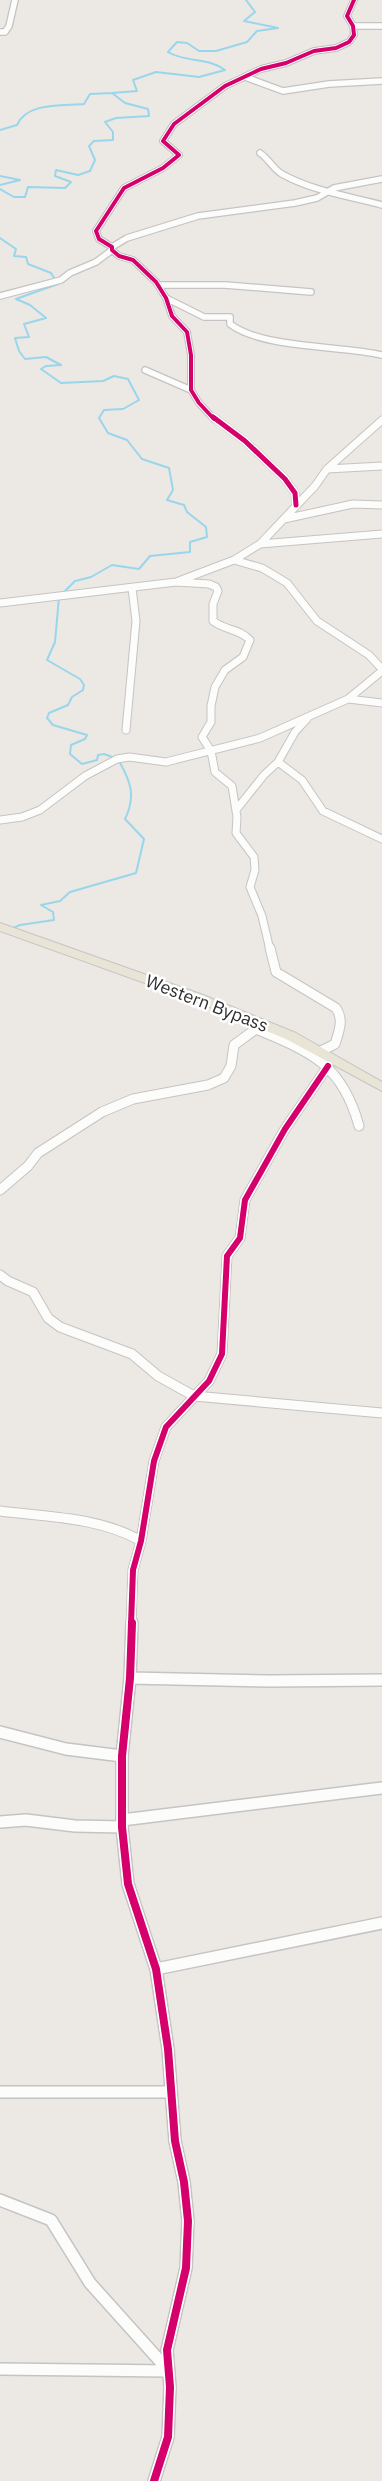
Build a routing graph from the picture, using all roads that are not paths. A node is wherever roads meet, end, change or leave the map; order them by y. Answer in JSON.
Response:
{"nodes":[{"id":1,"x":15,"y":0,"type":"edge"},
{"id":2,"x":354,"y":0,"type":"edge"},
{"id":3,"x":353,"y":26,"type":"junction"},
{"id":4,"x":382,"y":26,"type":"edge"},
{"id":5,"x":0,"y":32,"type":"edge"},
{"id":6,"x":245,"y":77,"type":"junction"},
{"id":7,"x":382,"y":81,"type":"edge"},
{"id":8,"x":260,"y":153,"type":"dead end"},
{"id":9,"x":382,"y":179,"type":"edge"},
{"id":10,"x":329,"y":191,"type":"junction"},
{"id":11,"x":382,"y":205,"type":"edge"},
{"id":12,"x":112,"y":248,"type":"junction"},
{"id":13,"x":158,"y":285,"type":"junction"},
{"id":14,"x":311,"y":292,"type":"dead end"},
{"id":15,"x":0,"y":296,"type":"edge"},
{"id":16,"x":166,"y":298,"type":"junction"},
{"id":17,"x":180,"y":307,"type":"junction"},
{"id":18,"x":170,"y":310,"type":"junction"},
{"id":19,"x":382,"y":355,"type":"edge"},
{"id":20,"x":145,"y":370,"type":"dead end"},
{"id":21,"x":191,"y":390,"type":"junction"},
{"id":22,"x":382,"y":420,"type":"edge"},
{"id":23,"x":382,"y":466,"type":"edge"},
{"id":24,"x":327,"y":469,"type":"junction"},
{"id":25,"x":296,"y":504,"type":"junction"},
{"id":26,"x":382,"y":505,"type":"edge"},
{"id":27,"x":284,"y":519,"type":"junction"},
{"id":28,"x":382,"y":534,"type":"edge"},
{"id":29,"x":260,"y":544,"type":"junction"},
{"id":30,"x":234,"y":560,"type":"junction"},
{"id":31,"x":176,"y":582,"type":"junction"},
{"id":32,"x":132,"y":588,"type":"junction"},
{"id":33,"x":0,"y":603,"type":"edge"},
{"id":34,"x":382,"y":670,"type":"edge"},
{"id":35,"x":348,"y":699,"type":"junction"},
{"id":36,"x":382,"y":703,"type":"edge"},
{"id":37,"x":309,"y":717,"type":"junction"},
{"id":38,"x":126,"y":730,"type":"dead end"},
{"id":39,"x":211,"y":751,"type":"junction"},
{"id":40,"x":278,"y":762,"type":"junction"},
{"id":41,"x":236,"y":810,"type":"junction"},
{"id":42,"x":0,"y":820,"type":"edge"},
{"id":43,"x":382,"y":839,"type":"edge"},
{"id":44,"x":0,"y":927,"type":"edge"},
{"id":45,"x":321,"y":1051,"type":"junction"},
{"id":46,"x":328,"y":1066,"type":"junction"},
{"id":47,"x":382,"y":1087,"type":"edge"},
{"id":48,"x":359,"y":1126,"type":"dead end"},
{"id":49,"x":0,"y":1190,"type":"edge"},
{"id":50,"x":0,"y":1275,"type":"edge"},
{"id":51,"x":194,"y":1396,"type":"junction"},
{"id":52,"x":382,"y":1413,"type":"edge"},
{"id":53,"x":0,"y":1511,"type":"edge"},
{"id":54,"x":140,"y":1541,"type":"junction"},
{"id":55,"x":130,"y":1678,"type":"junction"},
{"id":56,"x":382,"y":1680,"type":"edge"},
{"id":57,"x":0,"y":1732,"type":"edge"},
{"id":58,"x":122,"y":1756,"type":"junction"},
{"id":59,"x":382,"y":1788,"type":"edge"},
{"id":60,"x":0,"y":1822,"type":"edge"},
{"id":61,"x":122,"y":1824,"type":"junction"},
{"id":62,"x":382,"y":1923,"type":"edge"},
{"id":63,"x":156,"y":1969,"type":"junction"},
{"id":64,"x":0,"y":2092,"type":"edge"},
{"id":65,"x":170,"y":2092,"type":"junction"},
{"id":66,"x":0,"y":2200,"type":"edge"},
{"id":67,"x":0,"y":2369,"type":"edge"},
{"id":68,"x":169,"y":2371,"type":"junction"},
{"id":69,"x":154,"y":2481,"type":"edge"}],
"edges":[{"from":1,"to":5,"type":"street"},
{"from":2,"to":3,"type":"street"},
{"from":3,"to":4,"type":"street"},
{"from":3,"to":6,"type":"street"},
{"from":6,"to":7,"type":"street"},
{"from":6,"to":12,"type":"street"},
{"from":8,"to":10,"type":"street"},
{"from":9,"to":10,"type":"street"},
{"from":10,"to":11,"type":"street"},
{"from":10,"to":12,"type":"street"},
{"from":12,"to":13,"type":"street"},
{"from":12,"to":15,"type":"street"},
{"from":13,"to":14,"type":"street"},
{"from":13,"to":16,"type":"street"},
{"from":16,"to":17,"type":"street"},
{"from":16,"to":18,"type":"street"},
{"from":17,"to":18,"type":"street"},
{"from":17,"to":19,"type":"street"},
{"from":18,"to":21,"type":"street"},
{"from":20,"to":21,"type":"street"},
{"from":21,"to":25,"type":"street"},
{"from":22,"to":24,"type":"street"},
{"from":23,"to":24,"type":"street"},
{"from":24,"to":25,"type":"street"},
{"from":25,"to":27,"type":"street"},
{"from":26,"to":27,"type":"street"},
{"from":27,"to":29,"type":"street"},
{"from":28,"to":29,"type":"street"},
{"from":29,"to":30,"type":"street"},
{"from":30,"to":31,"type":"street"},
{"from":30,"to":34,"type":"street"},
{"from":31,"to":32,"type":"street"},
{"from":31,"to":39,"type":"street"},
{"from":32,"to":33,"type":"street"},
{"from":32,"to":38,"type":"street"},
{"from":34,"to":35,"type":"street"},
{"from":35,"to":36,"type":"street"},
{"from":35,"to":37,"type":"street"},
{"from":37,"to":39,"type":"street"},
{"from":37,"to":40,"type":"street"},
{"from":39,"to":41,"type":"street"},
{"from":39,"to":42,"type":"street"},
{"from":40,"to":41,"type":"street"},
{"from":40,"to":43,"type":"street"},
{"from":41,"to":45,"type":"street"},
{"from":44,"to":45,"type":"main road","name":"Western Bypass"},
{"from":45,"to":47,"type":"main road","name":"Western Bypass"},
{"from":46,"to":48,"type":"street"},
{"from":46,"to":49,"type":"street"},
{"from":46,"to":51,"type":"street"},
{"from":50,"to":51,"type":"street"},
{"from":51,"to":52,"type":"street"},
{"from":51,"to":54,"type":"street"},
{"from":53,"to":54,"type":"street"},
{"from":54,"to":55,"type":"street"},
{"from":55,"to":56,"type":"street"},
{"from":55,"to":58,"type":"street"},
{"from":57,"to":58,"type":"street"},
{"from":58,"to":61,"type":"street"},
{"from":59,"to":61,"type":"street"},
{"from":60,"to":61,"type":"street"},
{"from":61,"to":63,"type":"street"},
{"from":62,"to":63,"type":"street"},
{"from":63,"to":65,"type":"street"},
{"from":64,"to":65,"type":"street"},
{"from":65,"to":68,"type":"street"},
{"from":66,"to":68,"type":"street"},
{"from":67,"to":68,"type":"street"},
{"from":68,"to":69,"type":"street"}]}
